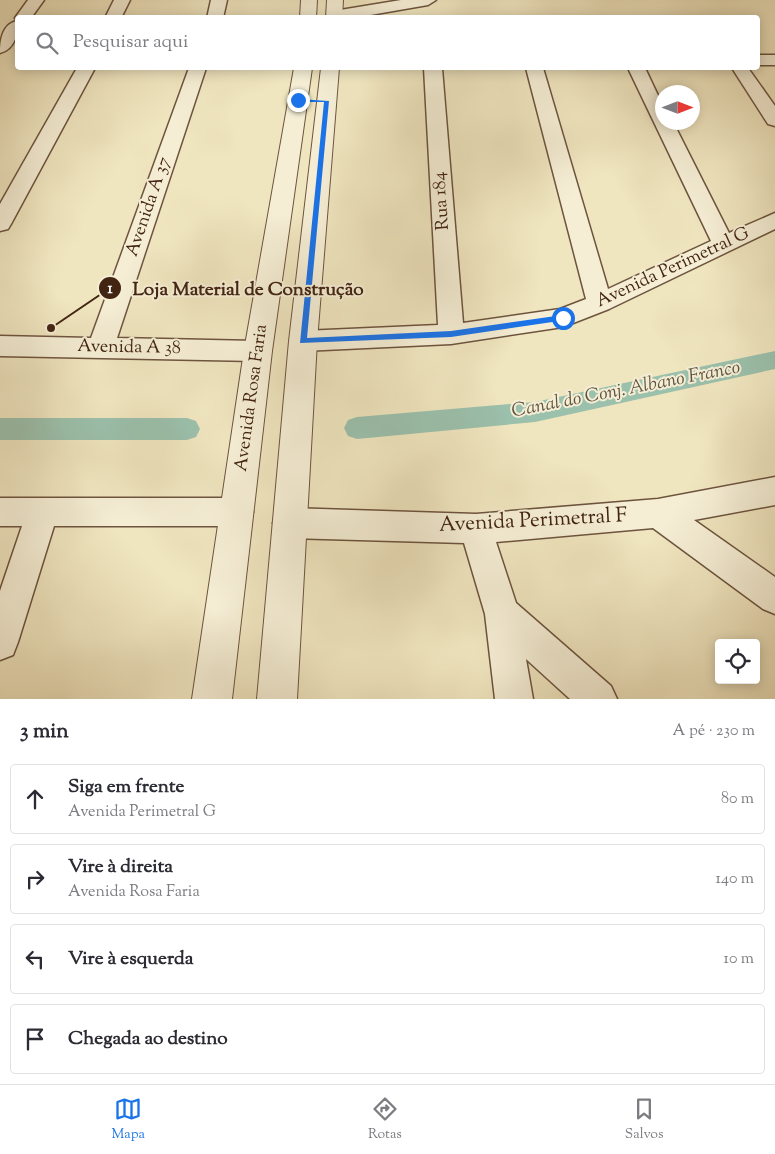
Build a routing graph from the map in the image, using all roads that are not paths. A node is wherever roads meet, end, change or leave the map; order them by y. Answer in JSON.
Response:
{"nodes":[{"id":1,"x":36,"y":0,"type":"edge"},
{"id":2,"x":122,"y":0,"type":"edge"},
{"id":3,"x":219,"y":0,"type":"edge"},
{"id":4,"x":309,"y":0,"type":"edge"},
{"id":5,"x":335,"y":0,"type":"edge"},
{"id":6,"x":428,"y":0,"type":"edge"},
{"id":7,"x":25,"y":15,"type":"edge"},
{"id":8,"x":114,"y":15,"type":"edge"},
{"id":9,"x":216,"y":15,"type":"edge"},
{"id":10,"x":308,"y":15,"type":"edge"},
{"id":11,"x":334,"y":15,"type":"edge"},
{"id":12,"x":345,"y":15,"type":"edge"},
{"id":13,"x":15,"y":29,"type":"edge"},
{"id":14,"x":0,"y":48,"type":"edge"},
{"id":15,"x":760,"y":60,"type":"edge"},
{"id":16,"x":775,"y":60,"type":"edge"},
{"id":17,"x":85,"y":70,"type":"edge"},
{"id":18,"x":196,"y":70,"type":"edge"},
{"id":19,"x":303,"y":70,"type":"edge"},
{"id":20,"x":330,"y":70,"type":"edge"},
{"id":21,"x":433,"y":70,"type":"edge"},
{"id":22,"x":535,"y":70,"type":"edge"},
{"id":23,"x":637,"y":70,"type":"edge"},
{"id":24,"x":741,"y":70,"type":"edge"},
{"id":25,"x":298,"y":100,"type":"junction"},
{"id":26,"x":327,"y":101,"type":"junction"},
{"id":27,"x":655,"y":106,"type":"edge"},
{"id":28,"x":775,"y":120,"type":"edge"},
{"id":29,"x":667,"y":130,"type":"edge"},
{"id":30,"x":775,"y":220,"type":"edge"},
{"id":31,"x":0,"y":224,"type":"edge"},
{"id":32,"x":724,"y":245,"type":"junction"},
{"id":33,"x":600,"y":303,"type":"junction"},
{"id":34,"x":451,"y":334,"type":"junction"},
{"id":35,"x":303,"y":341,"type":"junction"},
{"id":36,"x":0,"y":346,"type":"edge"},
{"id":37,"x":100,"y":348,"type":"junction"},
{"id":38,"x":258,"y":351,"type":"junction"},
{"id":39,"x":775,"y":491,"type":"edge"},
{"id":40,"x":0,"y":512,"type":"edge"},
{"id":41,"x":43,"y":512,"type":"junction"},
{"id":42,"x":237,"y":512,"type":"junction"},
{"id":43,"x":658,"y":513,"type":"junction"},
{"id":44,"x":289,"y":523,"type":"junction"},
{"id":45,"x":476,"y":529,"type":"junction"},
{"id":46,"x":775,"y":597,"type":"edge"},
{"id":47,"x":502,"y":614,"type":"junction"},
{"id":48,"x":0,"y":642,"type":"edge"},
{"id":49,"x":212,"y":699,"type":"edge"},
{"id":50,"x":277,"y":699,"type":"edge"},
{"id":51,"x":514,"y":699,"type":"edge"},
{"id":52,"x":598,"y":699,"type":"edge"}],
"edges":[{"from":1,"to":7,"type":"street"},
{"from":2,"to":8,"type":"street"},
{"from":3,"to":9,"type":"street"},
{"from":4,"to":10,"type":"street"},
{"from":5,"to":11,"type":"street"},
{"from":6,"to":12,"type":"street"},
{"from":13,"to":14,"type":"street"},
{"from":15,"to":16,"type":"street"},
{"from":17,"to":31,"type":"street"},
{"from":18,"to":37,"type":"street","name":"Avenida A 37"},
{"from":19,"to":25,"type":"street","name":"Avenida Rosa Faria"},
{"from":20,"to":26,"type":"street"},
{"from":21,"to":34,"type":"street","name":"Rua 184"},
{"from":22,"to":33,"type":"street"},
{"from":23,"to":27,"type":"street"},
{"from":24,"to":28,"type":"street"},
{"from":25,"to":26,"type":"street"},
{"from":25,"to":38,"type":"street","name":"Avenida Rosa Faria"},
{"from":26,"to":35,"type":"street"},
{"from":29,"to":32,"type":"street"},
{"from":30,"to":32,"type":"street","name":"Avenida Perimetral G"},
{"from":32,"to":33,"type":"street","name":"Avenida Perimetral G"},
{"from":33,"to":34,"type":"street","name":"Avenida Perimetral G"},
{"from":34,"to":35,"type":"street","name":"Avenida Perimetral G"},
{"from":35,"to":44,"type":"street"},
{"from":36,"to":37,"type":"street","name":"Avenida A 38"},
{"from":37,"to":38,"type":"street","name":"Avenida A 38"},
{"from":38,"to":42,"type":"street","name":"Avenida Rosa Faria"},
{"from":39,"to":43,"type":"street","name":"Avenida Perimetral F"},
{"from":40,"to":41,"type":"street"},
{"from":41,"to":42,"type":"street"},
{"from":41,"to":48,"type":"street"},
{"from":42,"to":49,"type":"street","name":"Avenida Rosa Faria"},
{"from":43,"to":45,"type":"street","name":"Avenida Perimetral F"},
{"from":43,"to":46,"type":"street"},
{"from":44,"to":45,"type":"street","name":"Avenida Perimetral F"},
{"from":44,"to":50,"type":"street"},
{"from":45,"to":47,"type":"street"},
{"from":47,"to":51,"type":"street"},
{"from":47,"to":52,"type":"street"}]}
